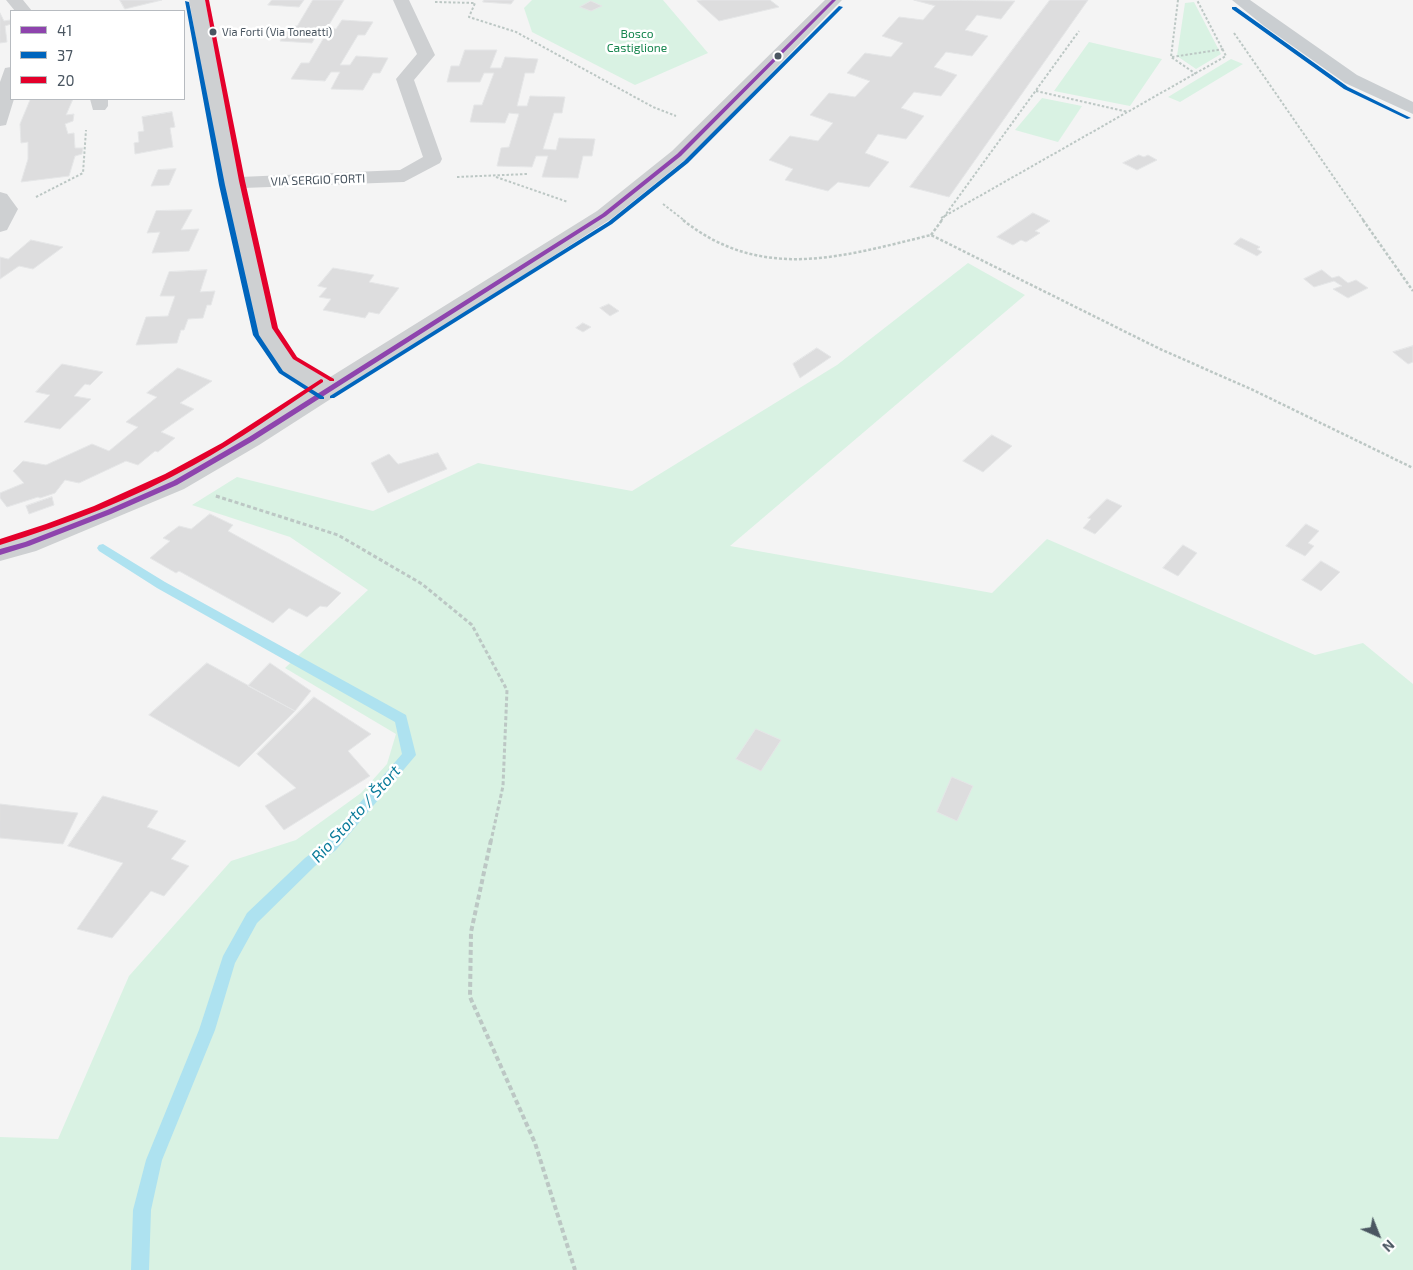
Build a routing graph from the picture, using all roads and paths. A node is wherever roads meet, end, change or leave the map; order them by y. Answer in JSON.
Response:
{"nodes":[{"id":1,"x":14,"y":0,"type":"edge"},
{"id":2,"x":197,"y":0,"type":"edge"},
{"id":3,"x":834,"y":0,"type":"edge"},
{"id":4,"x":1178,"y":0,"type":"edge"},
{"id":5,"x":1197,"y":0,"type":"edge"},
{"id":6,"x":1240,"y":0,"type":"edge"},
{"id":7,"x":401,"y":1,"type":"edge"},
{"id":8,"x":23,"y":10,"type":"edge"},
{"id":9,"x":1079,"y":31,"type":"dead end"},
{"id":10,"x":1233,"y":32,"type":"dead end"},
{"id":11,"x":1224,"y":49,"type":"junction"},
{"id":12,"x":1171,"y":57,"type":"junction"},
{"id":13,"x":1196,"y":74,"type":"junction"},
{"id":14,"x":10,"y":77,"type":"edge"},
{"id":15,"x":1036,"y":91,"type":"junction"},
{"id":16,"x":99,"y":102,"type":"edge"},
{"id":17,"x":1413,"y":109,"type":"edge"},
{"id":18,"x":1129,"y":112,"type":"junction"},
{"id":19,"x":682,"y":117,"type":"dead end"},
{"id":20,"x":0,"y":122,"type":"edge"},
{"id":21,"x":527,"y":174,"type":"dead end"},
{"id":22,"x":404,"y":176,"type":"junction"},
{"id":23,"x":492,"y":176,"type":"junction"},
{"id":24,"x":232,"y":183,"type":"junction"},
{"id":25,"x":642,"y":185,"type":"junction"},
{"id":26,"x":574,"y":204,"type":"dead end"},
{"id":27,"x":3,"y":211,"type":"edge"},
{"id":28,"x":941,"y":218,"type":"junction"},
{"id":29,"x":931,"y":235,"type":"junction"},
{"id":30,"x":1413,"y":291,"type":"edge"},
{"id":31,"x":326,"y":389,"type":"junction"},
{"id":32,"x":1413,"y":468,"type":"edge"},
{"id":33,"x":210,"y":494,"type":"dead end"},
{"id":34,"x":0,"y":552,"type":"edge"},
{"id":35,"x":575,"y":1270,"type":"edge"}],
"edges":[{"from":1,"to":8,"type":"street"},
{"from":2,"to":24,"type":"street"},
{"from":3,"to":25,"type":"street"},
{"from":4,"to":12,"type":"path"},
{"from":5,"to":11,"type":"path"},
{"from":6,"to":17,"type":"main road"},
{"from":7,"to":19,"type":"path"},
{"from":7,"to":22,"type":"street","name":"VIA SERGIO FORTI"},
{"from":9,"to":15,"type":"path"},
{"from":10,"to":30,"type":"path"},
{"from":11,"to":12,"type":"path"},
{"from":11,"to":13,"type":"path"},
{"from":12,"to":13,"type":"path"},
{"from":13,"to":18,"type":"path"},
{"from":14,"to":20,"type":"street"},
{"from":15,"to":18,"type":"path"},
{"from":15,"to":28,"type":"path"},
{"from":16,"to":27,"type":"path"},
{"from":18,"to":28,"type":"path"},
{"from":21,"to":23,"type":"path"},
{"from":22,"to":23,"type":"path"},
{"from":22,"to":24,"type":"street","name":"VIA SERGIO FORTI"},
{"from":23,"to":26,"type":"path"},
{"from":24,"to":31,"type":"street"},
{"from":25,"to":29,"type":"path"},
{"from":25,"to":31,"type":"street"},
{"from":28,"to":29,"type":"path"},
{"from":29,"to":32,"type":"path"},
{"from":31,"to":34,"type":"street"},
{"from":33,"to":35,"type":"path"}]}
